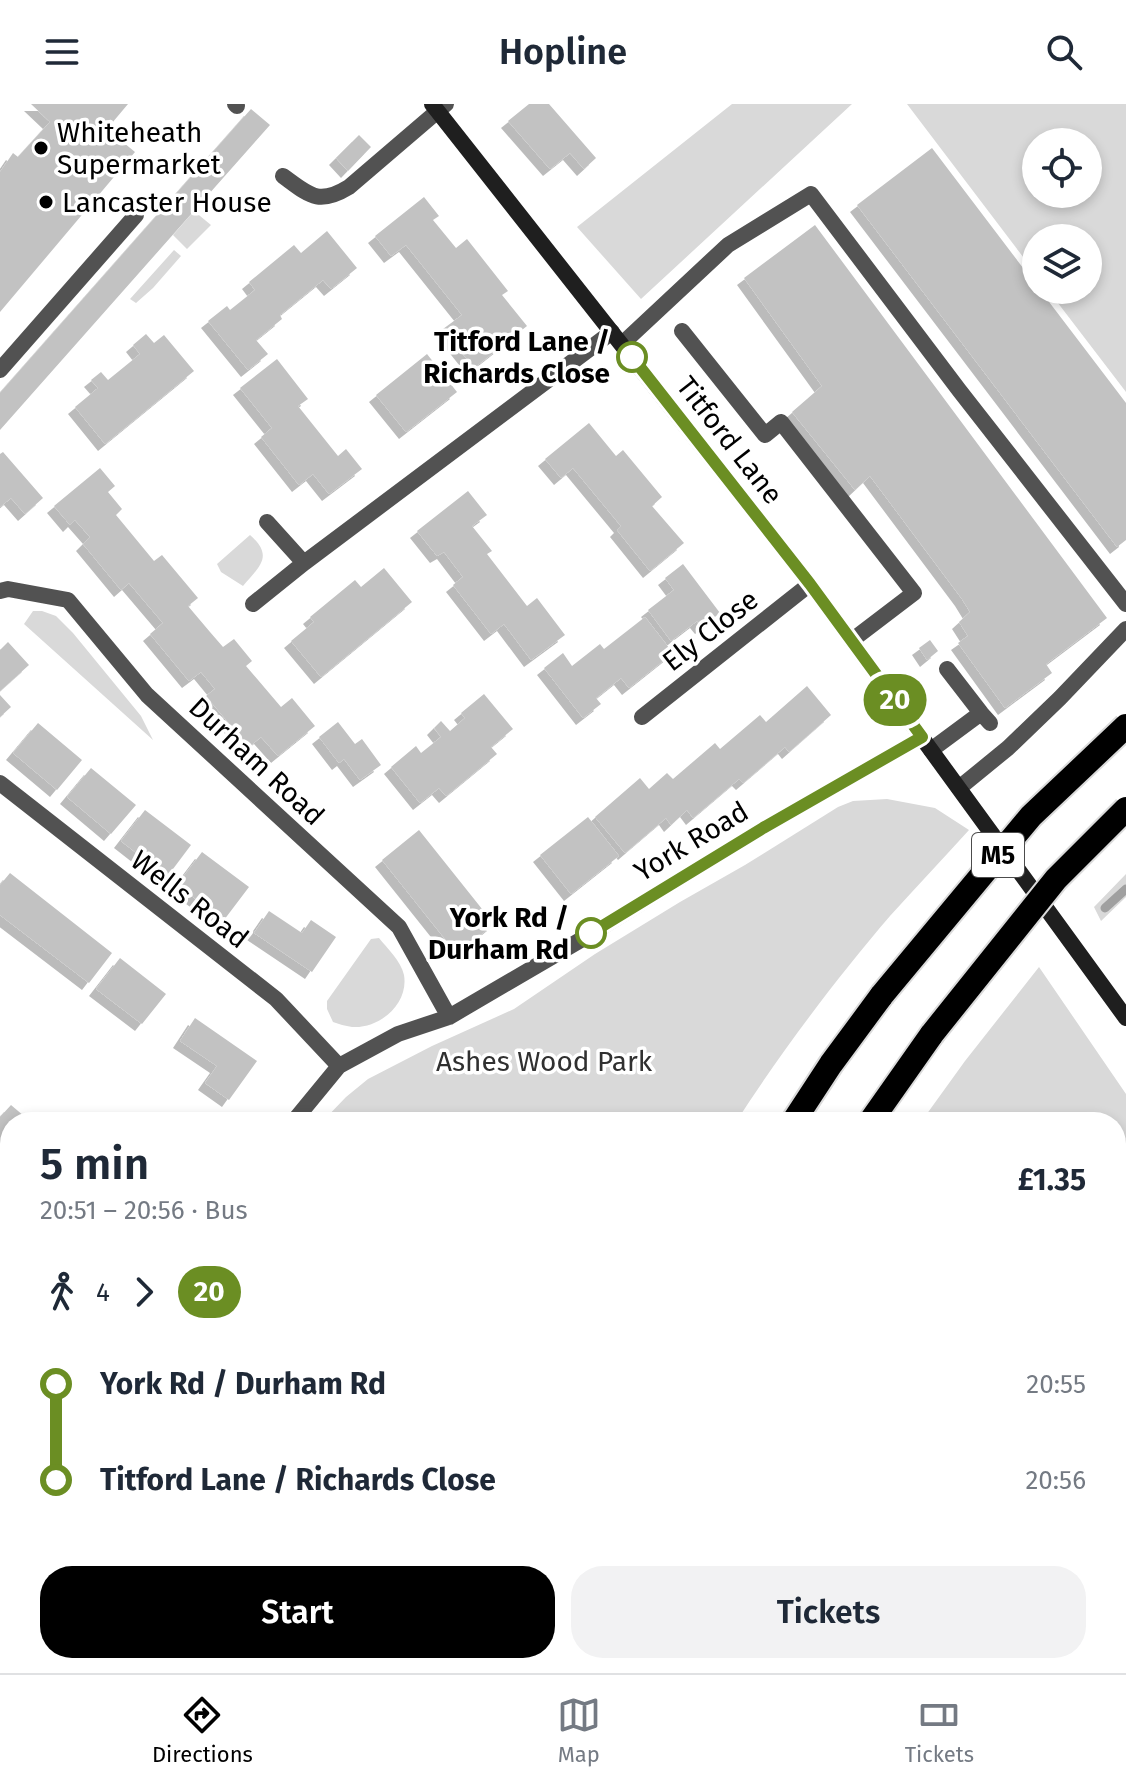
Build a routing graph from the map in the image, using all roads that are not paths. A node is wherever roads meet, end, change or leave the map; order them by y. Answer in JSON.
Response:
{"nodes":[{"id":1,"x":439,"y":106,"type":"edge"},
{"id":2,"x":283,"y":176,"type":"dead end"},
{"id":3,"x":136,"y":215,"type":"dead end"},
{"id":4,"x":682,"y":331,"type":"dead end"},
{"id":5,"x":617,"y":338,"type":"junction"},
{"id":6,"x":0,"y":370,"type":"edge"},
{"id":7,"x":267,"y":522,"type":"dead end"},
{"id":8,"x":304,"y":563,"type":"junction"},
{"id":9,"x":810,"y":584,"type":"junction"},
{"id":10,"x":0,"y":591,"type":"edge"},
{"id":11,"x":253,"y":604,"type":"dead end"},
{"id":12,"x":1126,"y":604,"type":"edge"},
{"id":13,"x":1126,"y":629,"type":"edge"},
{"id":14,"x":851,"y":641,"type":"junction"},
{"id":15,"x":947,"y":669,"type":"dead end"},
{"id":16,"x":642,"y":717,"type":"dead end"},
{"id":17,"x":1126,"y":726,"type":"edge"},
{"id":18,"x":927,"y":744,"type":"junction"},
{"id":19,"x":0,"y":783,"type":"edge"},
{"id":20,"x":959,"y":788,"type":"junction"},
{"id":21,"x":1126,"y":809,"type":"edge"},
{"id":22,"x":449,"y":1017,"type":"junction"},
{"id":23,"x":1126,"y":1018,"type":"edge"},
{"id":24,"x":339,"y":1066,"type":"junction"},
{"id":25,"x":301,"y":1112,"type":"edge"},
{"id":26,"x":800,"y":1112,"type":"edge"},
{"id":27,"x":877,"y":1112,"type":"edge"}],
"edges":[{"from":1,"to":2,"type":"street"},
{"from":1,"to":5,"type":"street","name":"Titford Lane"},
{"from":3,"to":6,"type":"street"},
{"from":4,"to":14,"type":"street"},
{"from":5,"to":8,"type":"street"},
{"from":5,"to":9,"type":"street","name":"Titford Lane"},
{"from":5,"to":12,"type":"street"},
{"from":7,"to":8,"type":"street"},
{"from":8,"to":11,"type":"street"},
{"from":9,"to":14,"type":"street","name":"Titford Lane"},
{"from":9,"to":16,"type":"street","name":"Ely Close"},
{"from":10,"to":22,"type":"street","name":"Durham Road"},
{"from":13,"to":20,"type":"street"},
{"from":14,"to":18,"type":"street","name":"Titford Lane"},
{"from":15,"to":18,"type":"street","name":"York Road"},
{"from":17,"to":26,"type":"highway","number":"M5","bridge":true},
{"from":18,"to":20,"type":"street","name":"Titford Lane"},
{"from":18,"to":22,"type":"street","name":"York Road"},
{"from":19,"to":24,"type":"street","name":"Wells Road"},
{"from":20,"to":23,"type":"street","name":"Titford Lane"},
{"from":21,"to":27,"type":"highway","number":"M5","bridge":true},
{"from":22,"to":24,"type":"street","name":"York Road"},
{"from":24,"to":25,"type":"street","name":"York Road"}]}
